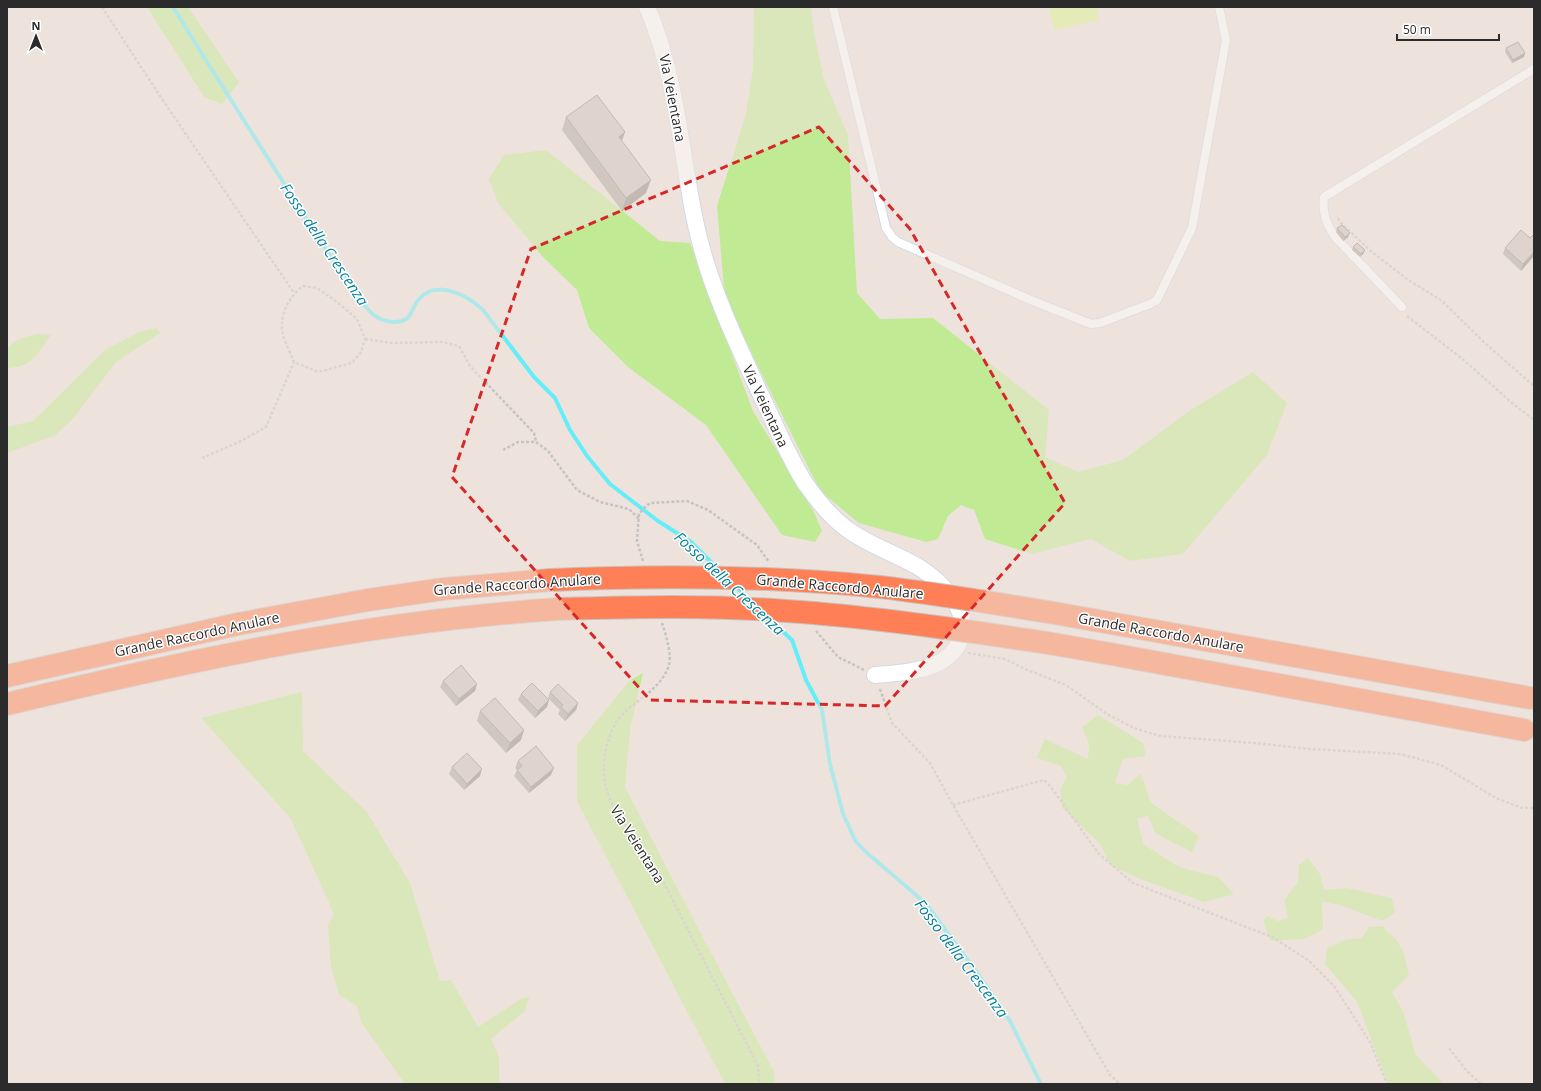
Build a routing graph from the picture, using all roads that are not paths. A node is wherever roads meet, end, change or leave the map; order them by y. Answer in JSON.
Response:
{"nodes":[{"id":1,"x":647,"y":7,"type":"edge"},
{"id":2,"x":833,"y":7,"type":"edge"},
{"id":3,"x":1219,"y":7,"type":"edge"},
{"id":4,"x":1534,"y":69,"type":"edge"},
{"id":5,"x":1402,"y":307,"type":"road end"},
{"id":6,"x":875,"y":675,"type":"road end"},
{"id":7,"x":7,"y":676,"type":"edge"},
{"id":8,"x":1530,"y":698,"type":"dead end"},
{"id":9,"x":7,"y":704,"type":"edge"},
{"id":10,"x":1524,"y":730,"type":"dead end"}],
"edges":[{"from":1,"to":6,"type":"street","name":"Via Veientana"},
{"from":2,"to":3,"type":"lane"},
{"from":4,"to":5,"type":"lane"},
{"from":7,"to":8,"type":"highway","name":"Grande Raccordo Anulare","bridge":true},
{"from":9,"to":10,"type":"highway","name":"Grande Raccordo Anulare","bridge":true}]}
